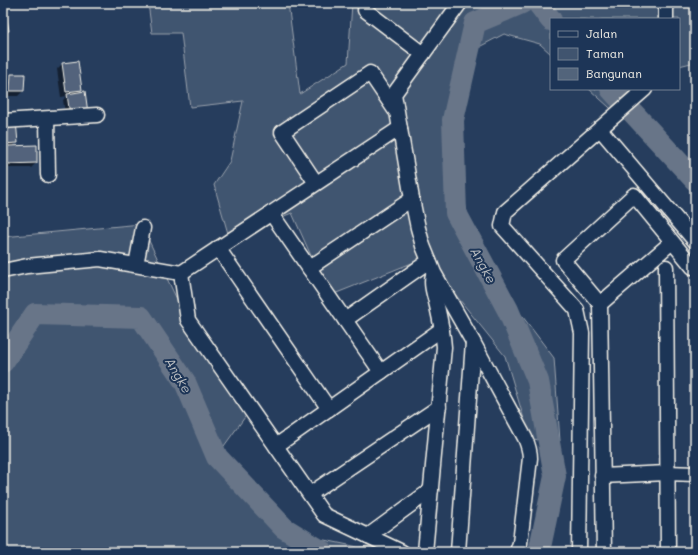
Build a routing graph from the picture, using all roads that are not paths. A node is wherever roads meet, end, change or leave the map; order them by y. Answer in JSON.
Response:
{"nodes":[{"id":1,"x":460,"y":3,"type":"edge"},
{"id":2,"x":666,"y":3,"type":"edge"},
{"id":3,"x":365,"y":10,"type":"dead end"},
{"id":4,"x":666,"y":18,"type":"edge"},
{"id":5,"x":423,"y":54,"type":"junction"},
{"id":6,"x":642,"y":92,"type":"edge"},
{"id":7,"x":397,"y":114,"type":"junction"},
{"id":8,"x":97,"y":115,"type":"dead end"},
{"id":9,"x":47,"y":119,"type":"junction"},
{"id":10,"x":3,"y":121,"type":"edge"},
{"id":11,"x":400,"y":128,"type":"junction"},
{"id":12,"x":600,"y":129,"type":"junction"},
{"id":13,"x":48,"y":175,"type":"dead end"},
{"id":14,"x":316,"y":183,"type":"junction"},
{"id":15,"x":412,"y":199,"type":"junction"},
{"id":16,"x":271,"y":213,"type":"junction"},
{"id":17,"x":143,"y":228,"type":"dead end"},
{"id":18,"x":695,"y":241,"type":"edge"},
{"id":19,"x":672,"y":242,"type":"junction"},
{"id":20,"x":218,"y":248,"type":"junction"},
{"id":21,"x":656,"y":256,"type":"junction"},
{"id":22,"x":136,"y":265,"type":"junction"},
{"id":23,"x":432,"y":267,"type":"junction"},
{"id":24,"x":666,"y":267,"type":"junction"},
{"id":25,"x":694,"y":267,"type":"edge"},
{"id":26,"x":310,"y":268,"type":"junction"},
{"id":27,"x":3,"y":271,"type":"edge"},
{"id":28,"x":181,"y":272,"type":"junction"},
{"id":29,"x":600,"y":304,"type":"junction"},
{"id":30,"x":345,"y":320,"type":"junction"},
{"id":31,"x":442,"y":329,"type":"junction"},
{"id":32,"x":473,"y":342,"type":"junction"},
{"id":33,"x":381,"y":372,"type":"junction"},
{"id":34,"x":439,"y":407,"type":"junction"},
{"id":35,"x":328,"y":409,"type":"junction"},
{"id":36,"x":276,"y":446,"type":"junction"},
{"id":37,"x":667,"y":473,"type":"junction"},
{"id":38,"x":695,"y":474,"type":"edge"},
{"id":39,"x":602,"y":476,"type":"junction"},
{"id":40,"x":431,"y":490,"type":"junction"},
{"id":41,"x":310,"y":494,"type":"junction"},
{"id":42,"x":368,"y":536,"type":"junction"},
{"id":43,"x":402,"y":552,"type":"edge"},
{"id":44,"x":425,"y":552,"type":"edge"},
{"id":45,"x":458,"y":552,"type":"edge"},
{"id":46,"x":517,"y":552,"type":"edge"},
{"id":47,"x":579,"y":552,"type":"edge"},
{"id":48,"x":604,"y":552,"type":"edge"},
{"id":49,"x":668,"y":552,"type":"edge"}],
"edges":[{"from":1,"to":5,"type":"street"},
{"from":2,"to":4,"type":"street"},
{"from":3,"to":5,"type":"street"},
{"from":5,"to":7,"type":"street"},
{"from":6,"to":12,"type":"street"},
{"from":7,"to":11,"type":"street"},
{"from":7,"to":14,"type":"street"},
{"from":8,"to":9,"type":"street"},
{"from":9,"to":10,"type":"street"},
{"from":9,"to":13,"type":"street"},
{"from":11,"to":14,"type":"street"},
{"from":11,"to":15,"type":"street"},
{"from":12,"to":18,"type":"street"},
{"from":12,"to":47,"type":"street"},
{"from":14,"to":16,"type":"street"},
{"from":15,"to":23,"type":"street"},
{"from":15,"to":26,"type":"street"},
{"from":16,"to":20,"type":"street"},
{"from":16,"to":26,"type":"street"},
{"from":17,"to":22,"type":"street"},
{"from":19,"to":21,"type":"street"},
{"from":19,"to":25,"type":"street"},
{"from":19,"to":29,"type":"street"},
{"from":20,"to":28,"type":"street"},
{"from":20,"to":35,"type":"street"},
{"from":21,"to":24,"type":"street"},
{"from":21,"to":29,"type":"street"},
{"from":22,"to":27,"type":"street"},
{"from":22,"to":28,"type":"street"},
{"from":23,"to":30,"type":"street"},
{"from":23,"to":31,"type":"street"},
{"from":23,"to":32,"type":"street"},
{"from":24,"to":25,"type":"street"},
{"from":24,"to":37,"type":"street"},
{"from":26,"to":30,"type":"street"},
{"from":28,"to":36,"type":"street"},
{"from":29,"to":39,"type":"street"},
{"from":30,"to":33,"type":"street"},
{"from":31,"to":33,"type":"street"},
{"from":31,"to":34,"type":"street"},
{"from":32,"to":45,"type":"street"},
{"from":32,"to":46,"type":"street"},
{"from":33,"to":35,"type":"street"},
{"from":34,"to":40,"type":"street"},
{"from":34,"to":41,"type":"street"},
{"from":35,"to":36,"type":"street"},
{"from":36,"to":41,"type":"street"},
{"from":37,"to":38,"type":"street"},
{"from":37,"to":39,"type":"street"},
{"from":37,"to":49,"type":"street"},
{"from":39,"to":48,"type":"street"},
{"from":40,"to":42,"type":"street"},
{"from":40,"to":44,"type":"street"},
{"from":41,"to":42,"type":"street"},
{"from":42,"to":43,"type":"street"}]}
